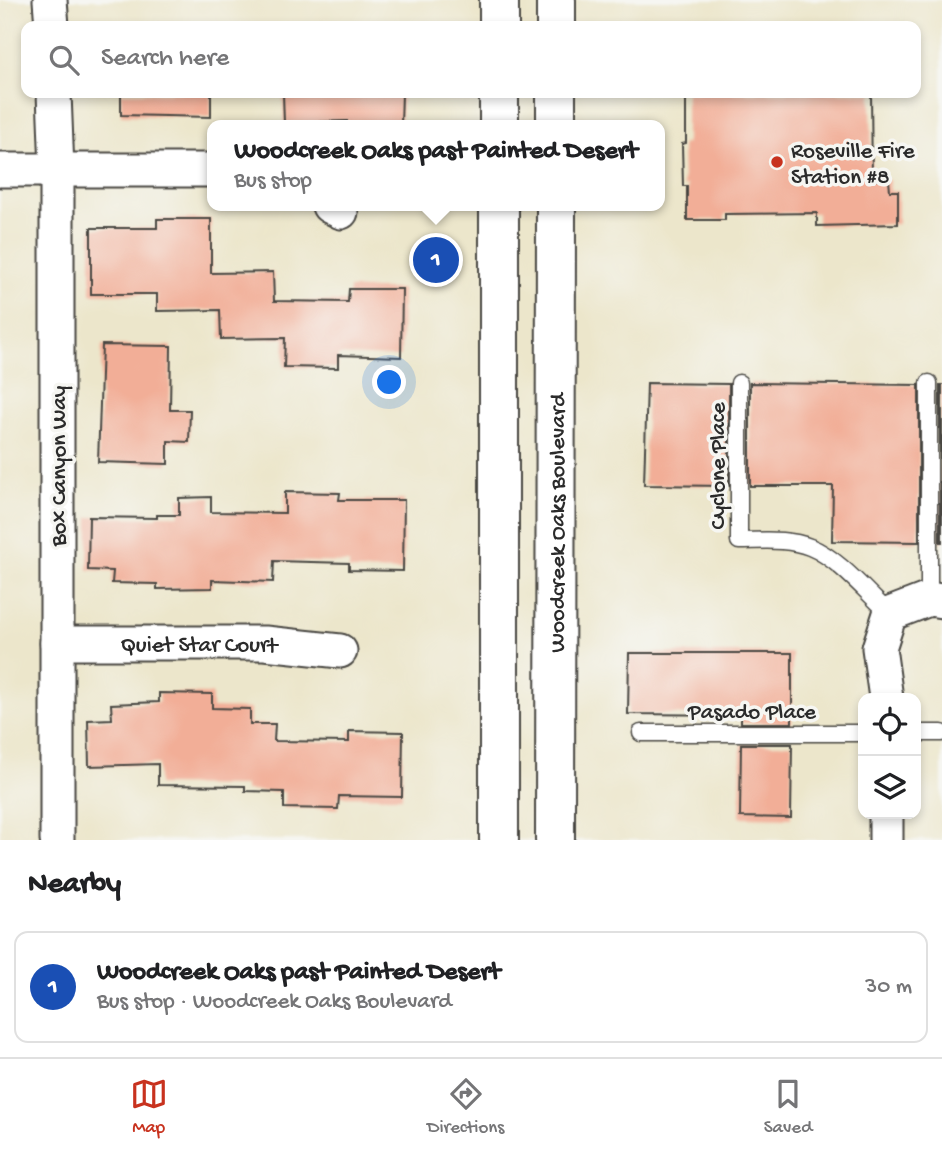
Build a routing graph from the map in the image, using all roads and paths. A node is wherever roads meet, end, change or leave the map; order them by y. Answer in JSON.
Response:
{"nodes":[{"id":1,"x":50,"y":0,"type":"edge"},
{"id":2,"x":499,"y":0,"type":"edge"},
{"id":3,"x":556,"y":0,"type":"edge"},
{"id":4,"x":51,"y":21,"type":"edge"},
{"id":5,"x":499,"y":21,"type":"edge"},
{"id":6,"x":556,"y":21,"type":"edge"},
{"id":7,"x":54,"y":98,"type":"edge"},
{"id":8,"x":499,"y":98,"type":"edge"},
{"id":9,"x":556,"y":98,"type":"edge"},
{"id":10,"x":499,"y":120,"type":"edge"},
{"id":11,"x":556,"y":120,"type":"edge"},
{"id":12,"x":0,"y":170,"type":"edge"},
{"id":13,"x":57,"y":170,"type":"junction"},
{"id":14,"x":207,"y":170,"type":"edge"},
{"id":15,"x":499,"y":211,"type":"edge"},
{"id":16,"x":556,"y":211,"type":"edge"},
{"id":17,"x":739,"y":383,"type":"dead end"},
{"id":18,"x":929,"y":383,"type":"dead end"},
{"id":19,"x":936,"y":600,"type":"edge"},
{"id":20,"x":890,"y":614,"type":"junction"},
{"id":21,"x":57,"y":643,"type":"junction"},
{"id":22,"x":340,"y":650,"type":"dead end"},
{"id":23,"x":885,"y":693,"type":"edge"},
{"id":24,"x":641,"y":733,"type":"dead end"},
{"id":25,"x":858,"y":733,"type":"edge"},
{"id":26,"x":921,"y":733,"type":"edge"},
{"id":27,"x":942,"y":733,"type":"edge"},
{"id":28,"x":886,"y":819,"type":"edge"},
{"id":29,"x":57,"y":840,"type":"edge"},
{"id":30,"x":499,"y":840,"type":"edge"},
{"id":31,"x":555,"y":840,"type":"edge"},
{"id":32,"x":886,"y":840,"type":"edge"}],
"edges":[{"from":1,"to":4,"type":"street"},
{"from":2,"to":5,"type":"main road"},
{"from":3,"to":6,"type":"main road"},
{"from":7,"to":13,"type":"street","name":"Box Canyon Way"},
{"from":8,"to":10,"type":"main road"},
{"from":9,"to":11,"type":"main road"},
{"from":12,"to":13,"type":"street"},
{"from":13,"to":14,"type":"street"},
{"from":13,"to":21,"type":"street","name":"Box Canyon Way"},
{"from":15,"to":30,"type":"main road"},
{"from":16,"to":31,"type":"main road","name":"Woodcreek Oaks Boulevard"},
{"from":17,"to":20,"type":"lane","name":"Cyclone Place"},
{"from":18,"to":19,"type":"lane"},
{"from":19,"to":20,"type":"street"},
{"from":20,"to":23,"type":"street"},
{"from":21,"to":22,"type":"street","name":"Quiet Star Court"},
{"from":21,"to":29,"type":"street","name":"Box Canyon Way"},
{"from":24,"to":25,"type":"lane","name":"Pasado Place"},
{"from":26,"to":27,"type":"lane"},
{"from":28,"to":32,"type":"street"}]}
